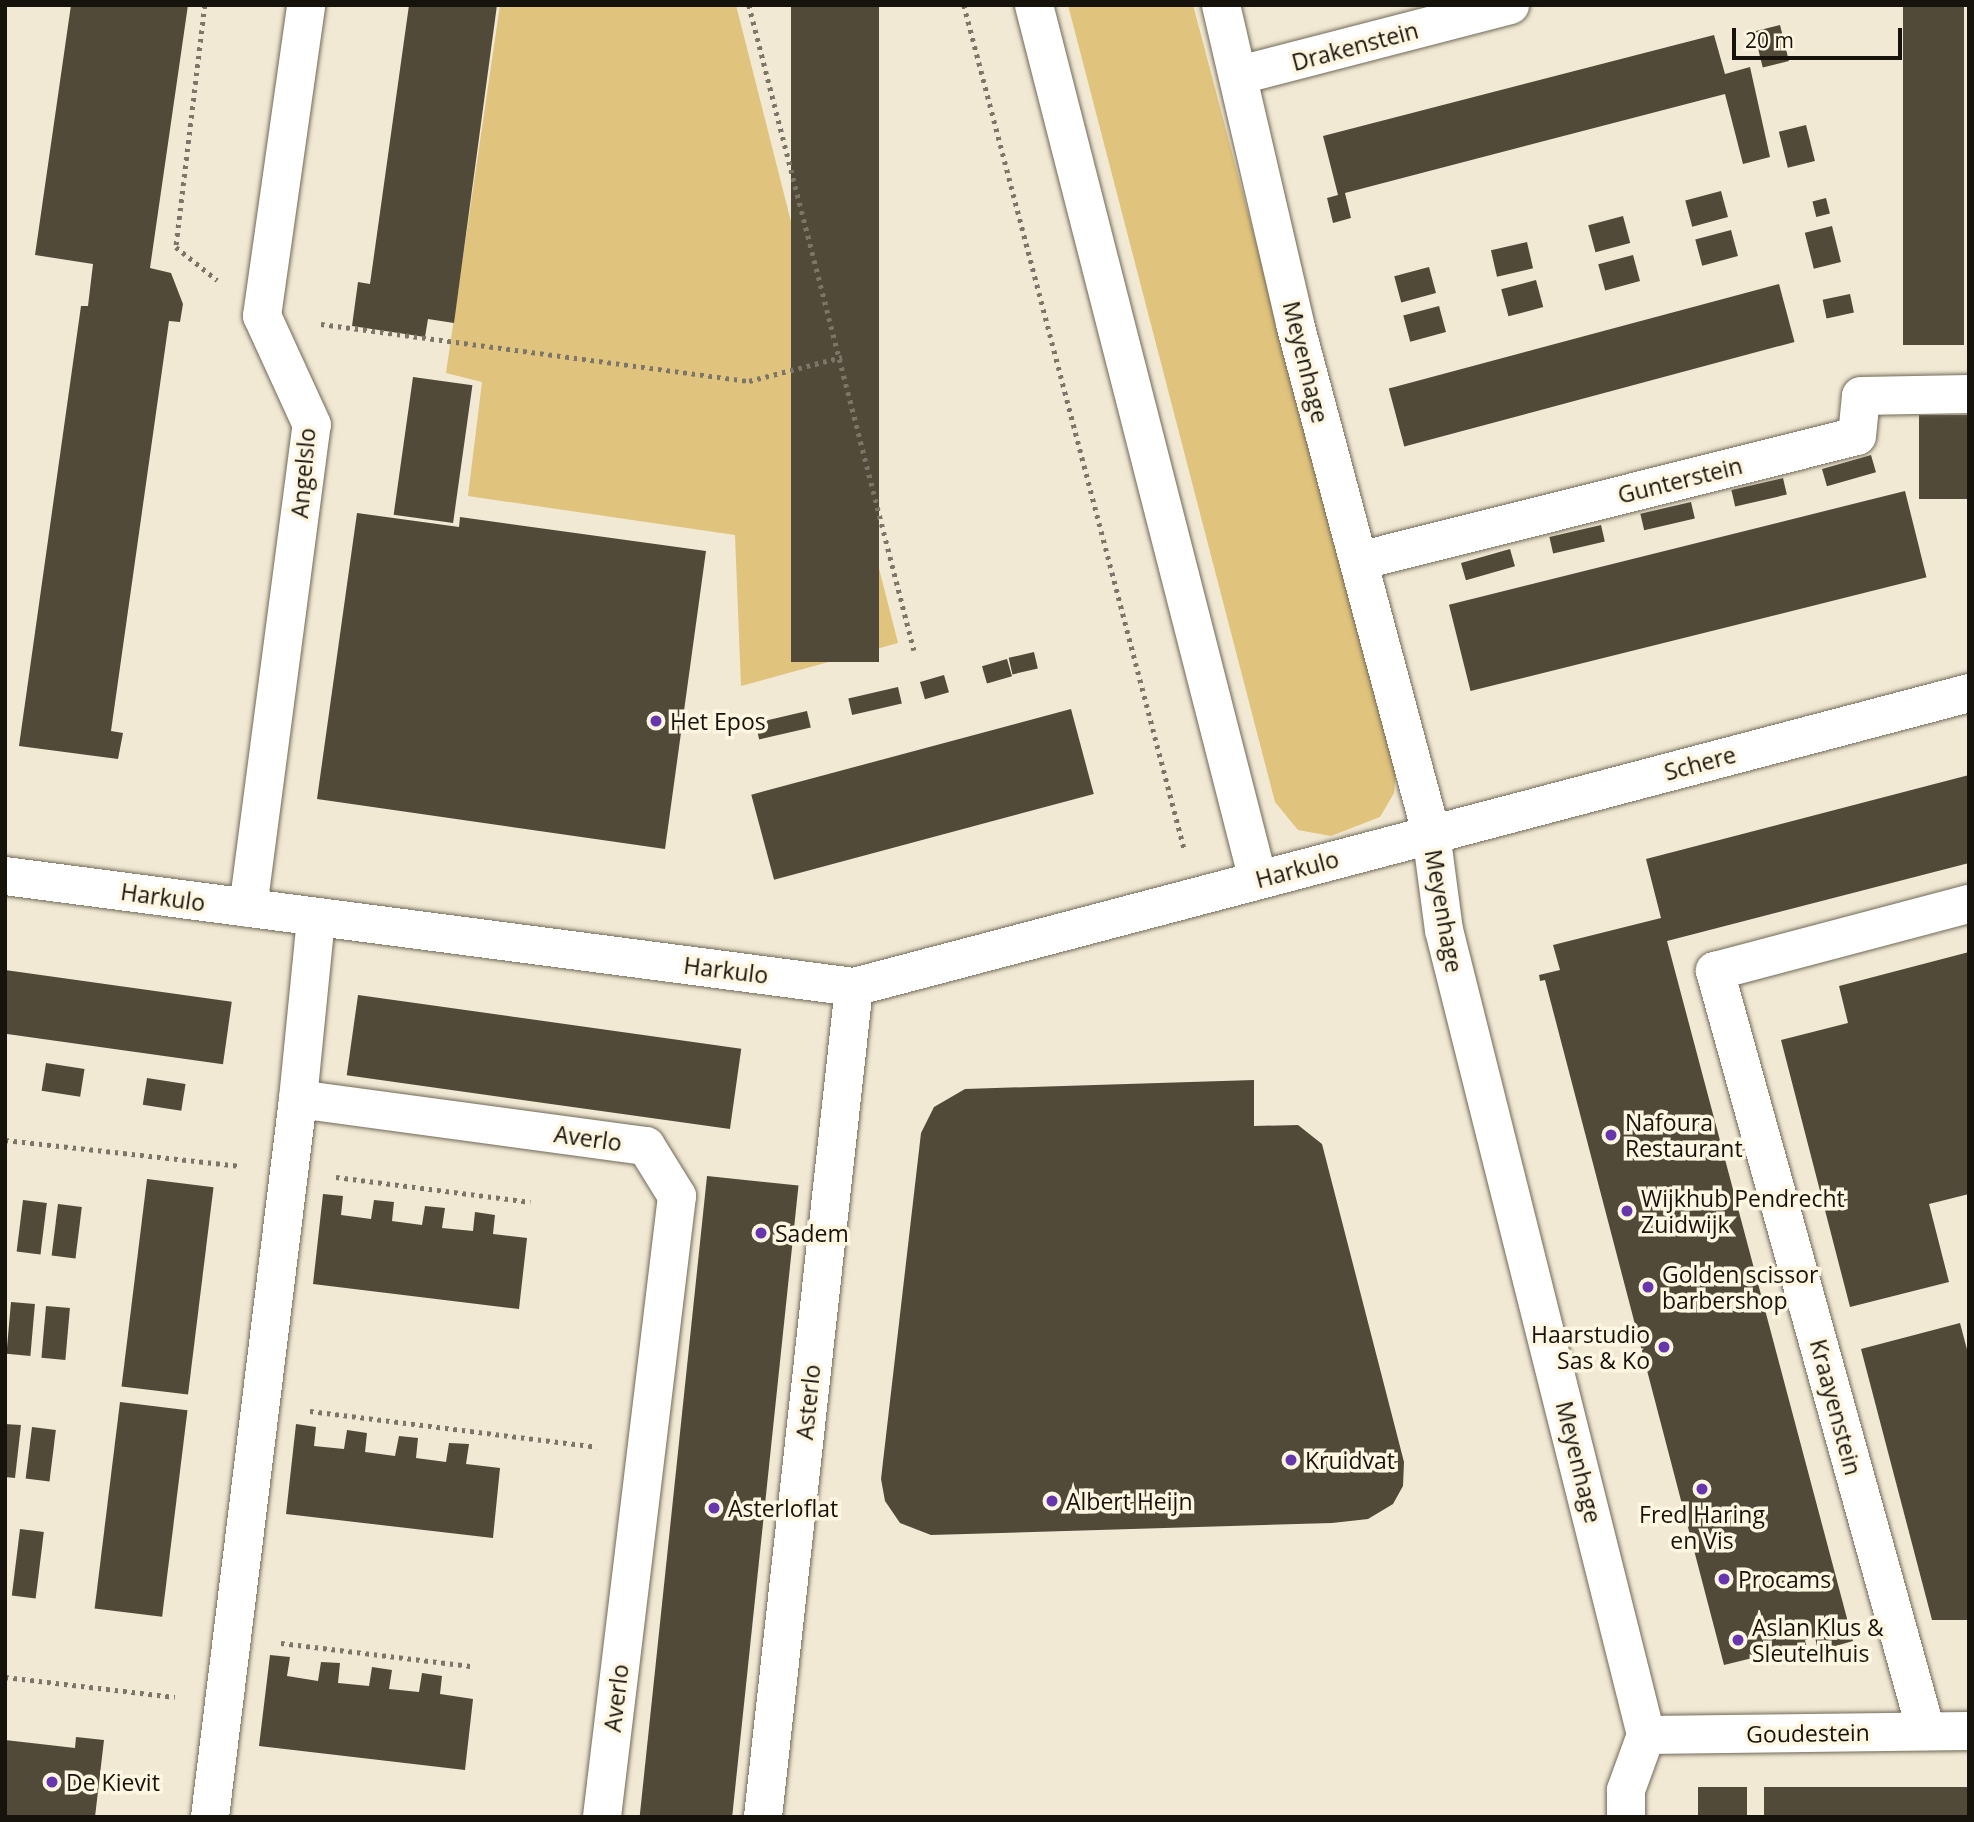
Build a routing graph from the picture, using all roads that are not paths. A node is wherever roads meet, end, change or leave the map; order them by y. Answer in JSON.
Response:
{"nodes":[{"id":1,"x":306,"y":5,"type":"edge"},
{"id":2,"x":1034,"y":5,"type":"edge"},
{"id":3,"x":1221,"y":5,"type":"edge"},
{"id":4,"x":1510,"y":5,"type":"edge"},
{"id":5,"x":1240,"y":75,"type":"junction"},
{"id":6,"x":1969,"y":394,"type":"edge"},
{"id":7,"x":1359,"y":561,"type":"junction"},
{"id":8,"x":1969,"y":693,"type":"edge"},
{"id":9,"x":1431,"y":833,"type":"junction"},
{"id":10,"x":5,"y":876,"type":"edge"},
{"id":11,"x":1258,"y":880,"type":"junction"},
{"id":12,"x":1969,"y":904,"type":"edge"},
{"id":13,"x":248,"y":908,"type":"junction"},
{"id":14,"x":316,"y":918,"type":"junction"},
{"id":15,"x":854,"y":987,"type":"junction"},
{"id":16,"x":298,"y":1099,"type":"junction"},
{"id":17,"x":1926,"y":1731,"type":"junction"},
{"id":18,"x":1969,"y":1731,"type":"edge"},
{"id":19,"x":1646,"y":1735,"type":"junction"},
{"id":20,"x":210,"y":1817,"type":"edge"},
{"id":21,"x":602,"y":1817,"type":"edge"},
{"id":22,"x":763,"y":1817,"type":"edge"},
{"id":23,"x":1626,"y":1817,"type":"edge"}],
"edges":[{"from":1,"to":13,"type":"street","name":"Angelslo"},
{"from":2,"to":11,"type":"street"},
{"from":3,"to":5,"type":"street","name":"Meyenhage"},
{"from":4,"to":5,"type":"street","name":"Drakenstein"},
{"from":5,"to":7,"type":"street","name":"Meyenhage"},
{"from":6,"to":7,"type":"street","name":"Gunterstein"},
{"from":7,"to":9,"type":"street","name":"Meyenhage"},
{"from":8,"to":9,"type":"street","name":"Schere"},
{"from":9,"to":11,"type":"street","name":"Harkulo"},
{"from":9,"to":19,"type":"street","name":"Meyenhage"},
{"from":10,"to":13,"type":"street","name":"Harkulo"},
{"from":11,"to":15,"type":"street","name":"Harkulo"},
{"from":12,"to":17,"type":"street","name":"Kraayenstein"},
{"from":13,"to":14,"type":"street","name":"Harkulo"},
{"from":14,"to":15,"type":"street","name":"Harkulo"},
{"from":14,"to":16,"type":"street"},
{"from":15,"to":22,"type":"street","name":"Asterlo"},
{"from":16,"to":20,"type":"street"},
{"from":16,"to":21,"type":"street","name":"Averlo"},
{"from":17,"to":18,"type":"street","name":"Goudestein"},
{"from":17,"to":19,"type":"street","name":"Goudestein"},
{"from":19,"to":23,"type":"street"}]}
